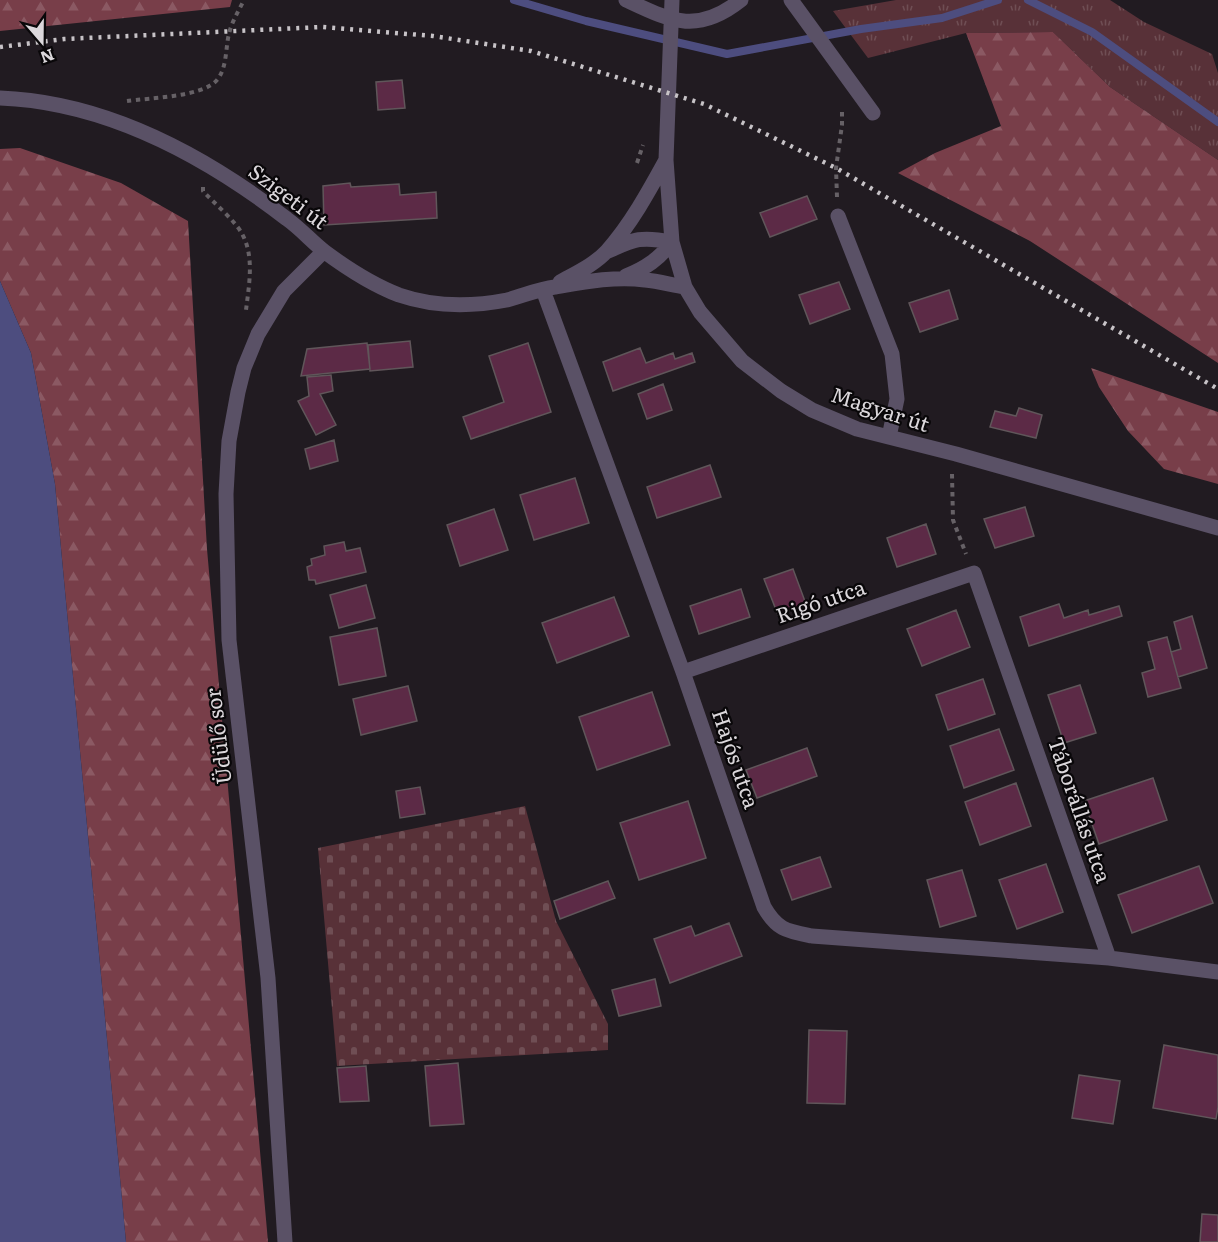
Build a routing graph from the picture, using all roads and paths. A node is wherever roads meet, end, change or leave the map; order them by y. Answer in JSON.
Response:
{"nodes":[{"id":1,"x":244,"y":0,"type":"edge"},
{"id":2,"x":626,"y":0,"type":"edge"},
{"id":3,"x":672,"y":0,"type":"edge"},
{"id":4,"x":741,"y":0,"type":"edge"},
{"id":5,"x":791,"y":0,"type":"edge"},
{"id":6,"x":843,"y":70,"type":"junction"},
{"id":7,"x":0,"y":98,"type":"edge"},
{"id":8,"x":123,"y":102,"type":"dead end"},
{"id":9,"x":873,"y":113,"type":"dead end"},
{"id":10,"x":644,"y":143,"type":"dead end"},
{"id":11,"x":201,"y":160,"type":"junction"},
{"id":12,"x":666,"y":160,"type":"junction"},
{"id":13,"x":637,"y":165,"type":"dead end"},
{"id":14,"x":838,"y":216,"type":"joint"},
{"id":15,"x":672,"y":242,"type":"junction"},
{"id":16,"x":324,"y":251,"type":"junction"},
{"id":17,"x":606,"y":252,"type":"junction"},
{"id":18,"x":618,"y":279,"type":"junction"},
{"id":19,"x":685,"y":287,"type":"junction"},
{"id":20,"x":547,"y":288,"type":"junction"},
{"id":21,"x":246,"y":315,"type":"dead end"},
{"id":22,"x":889,"y":437,"type":"junction"},
{"id":23,"x":952,"y":474,"type":"dead end"},
{"id":24,"x":1218,"y":528,"type":"edge"},
{"id":25,"x":974,"y":573,"type":"junction"},
{"id":26,"x":683,"y":672,"type":"junction"},
{"id":27,"x":1109,"y":958,"type":"junction"},
{"id":28,"x":1218,"y":972,"type":"edge"},
{"id":29,"x":285,"y":1242,"type":"edge"}],
"edges":[{"from":1,"to":8,"type":"path"},
{"from":2,"to":4,"type":"street"},
{"from":3,"to":12,"type":"street","name":"Magyar út"},
{"from":5,"to":6,"type":"street"},
{"from":6,"to":9,"type":"street"},
{"from":6,"to":14,"type":"path"},
{"from":7,"to":11,"type":"street","name":"Szigeti út"},
{"from":10,"to":13,"type":"path"},
{"from":11,"to":16,"type":"street","name":"Szigeti út"},
{"from":11,"to":21,"type":"path"},
{"from":12,"to":15,"type":"street","name":"Magyar út"},
{"from":12,"to":17,"type":"street"},
{"from":14,"to":22,"type":"street"},
{"from":15,"to":17,"type":"street"},
{"from":15,"to":18,"type":"street"},
{"from":15,"to":19,"type":"street","name":"Magyar út"},
{"from":16,"to":20,"type":"street","name":"Szigeti út"},
{"from":16,"to":29,"type":"street","name":"Üdülő sor"},
{"from":17,"to":20,"type":"street"},
{"from":18,"to":19,"type":"street"},
{"from":18,"to":20,"type":"street"},
{"from":19,"to":22,"type":"street","name":"Magyar út"},
{"from":20,"to":26,"type":"street","name":"Hajós utca"},
{"from":22,"to":24,"type":"street","name":"Magyar út"},
{"from":23,"to":25,"type":"path"},
{"from":25,"to":26,"type":"street","name":"Rigó utca"},
{"from":25,"to":27,"type":"street","name":"Táborállás utca"},
{"from":26,"to":27,"type":"street","name":"Hajós utca"},
{"from":27,"to":28,"type":"street"}]}
